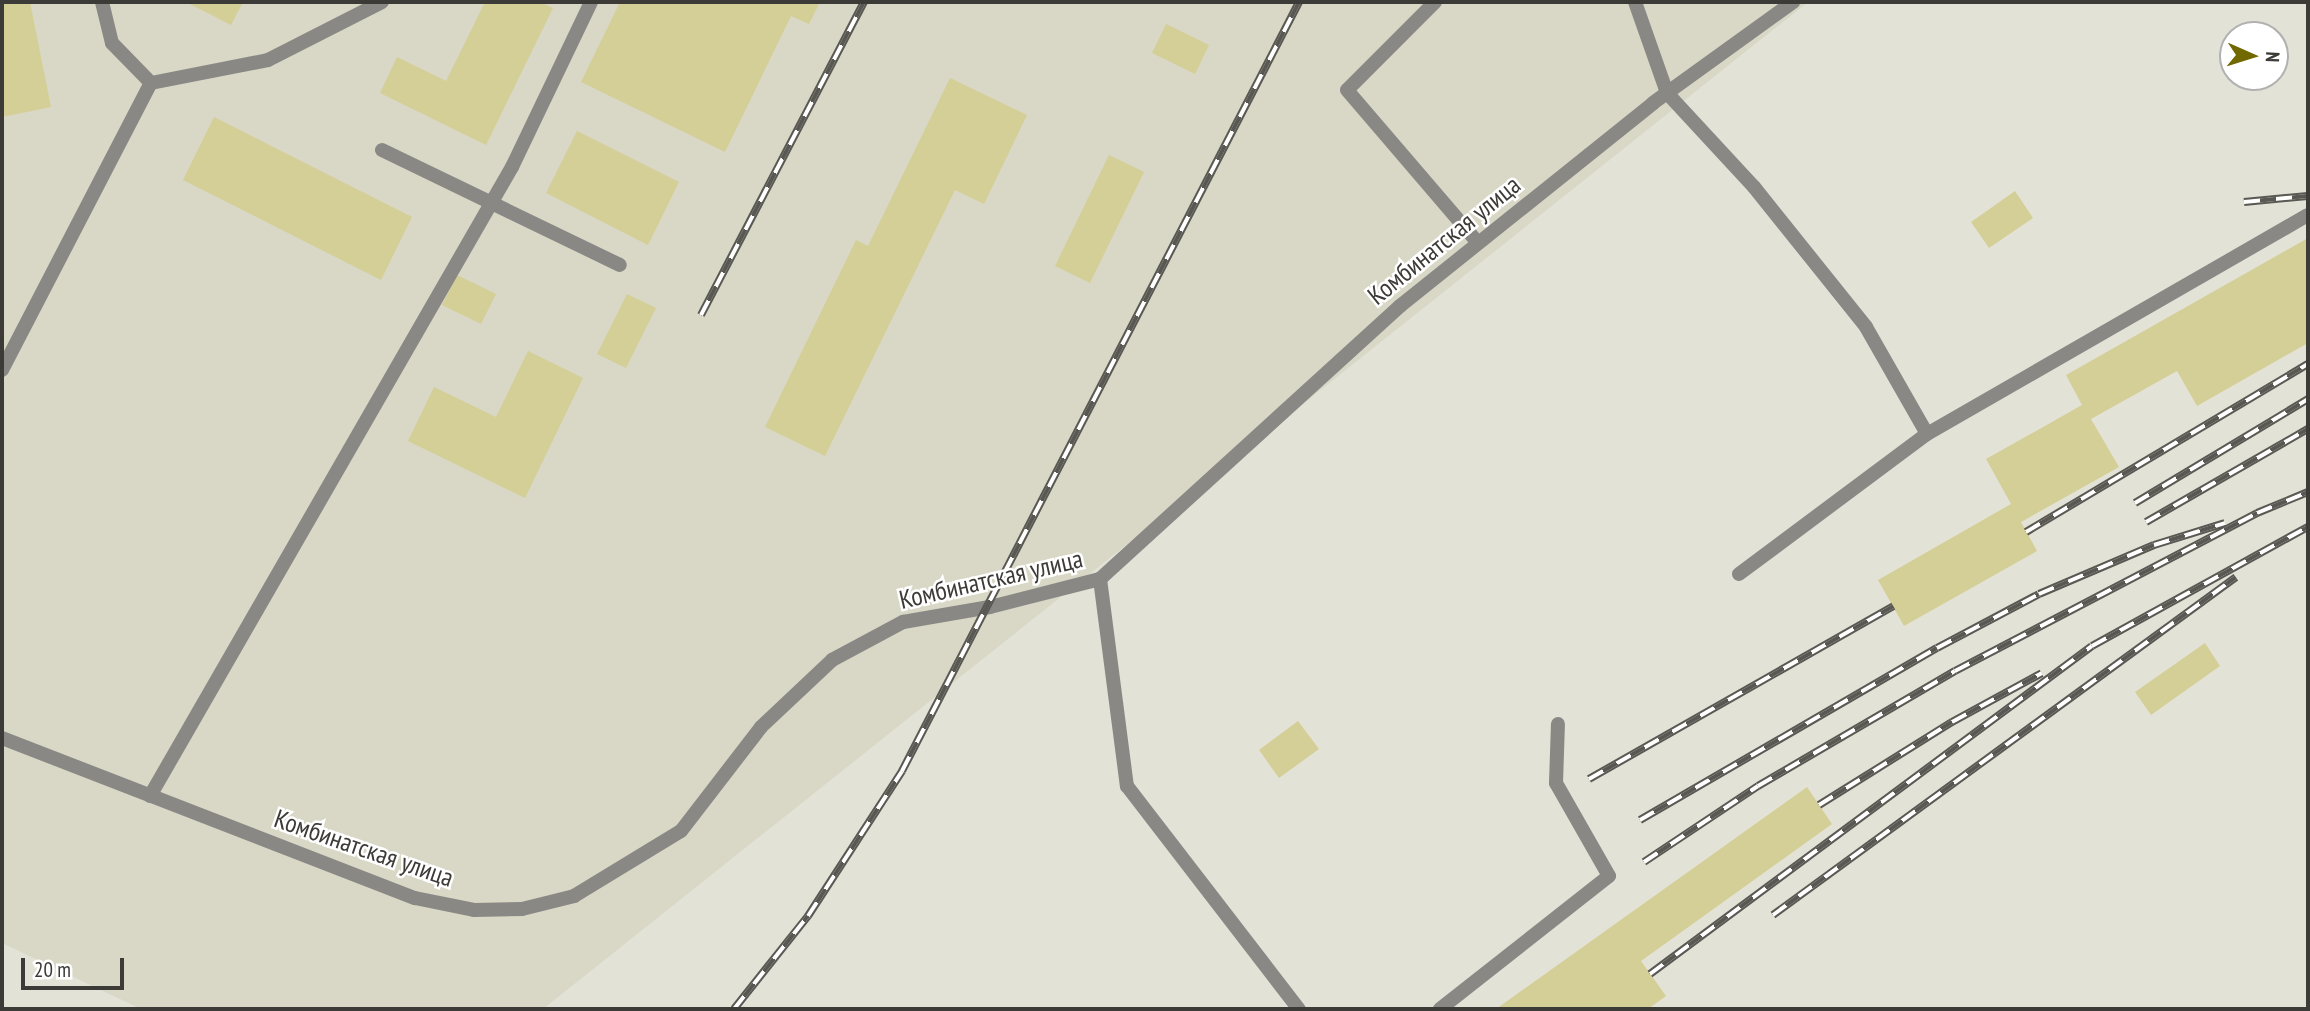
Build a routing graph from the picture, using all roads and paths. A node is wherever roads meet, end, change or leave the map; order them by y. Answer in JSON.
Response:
{"nodes":[{"id":1,"x":102,"y":2,"type":"edge"},
{"id":2,"x":382,"y":2,"type":"edge"},
{"id":3,"x":591,"y":2,"type":"edge"},
{"id":4,"x":1435,"y":2,"type":"edge"},
{"id":5,"x":1635,"y":2,"type":"edge"},
{"id":6,"x":1793,"y":2,"type":"edge"},
{"id":7,"x":151,"y":83,"type":"junction"},
{"id":8,"x":1667,"y":93,"type":"junction"},
{"id":9,"x":382,"y":150,"type":"dead end"},
{"id":10,"x":490,"y":205,"type":"junction"},
{"id":11,"x":2308,"y":215,"type":"edge"},
{"id":12,"x":1478,"y":243,"type":"junction"},
{"id":13,"x":620,"y":265,"type":"dead end"},
{"id":14,"x":2,"y":370,"type":"edge"},
{"id":15,"x":1927,"y":434,"type":"junction"},
{"id":16,"x":1739,"y":574,"type":"dead end"},
{"id":17,"x":1100,"y":579,"type":"junction"},
{"id":18,"x":1558,"y":724,"type":"dead end"},
{"id":19,"x":2,"y":738,"type":"edge"},
{"id":20,"x":150,"y":796,"type":"junction"},
{"id":21,"x":1300,"y":1009,"type":"edge"},
{"id":22,"x":1440,"y":1009,"type":"edge"}],
"edges":[{"from":1,"to":7,"type":"street"},
{"from":2,"to":7,"type":"street"},
{"from":3,"to":10,"type":"street"},
{"from":4,"to":12,"type":"street"},
{"from":5,"to":8,"type":"street"},
{"from":6,"to":8,"type":"street","name":"Комбинатская улица"},
{"from":7,"to":14,"type":"street"},
{"from":8,"to":12,"type":"street","name":"Комбинатская улица"},
{"from":8,"to":15,"type":"street"},
{"from":9,"to":10,"type":"street"},
{"from":10,"to":13,"type":"street"},
{"from":10,"to":20,"type":"street"},
{"from":11,"to":15,"type":"street"},
{"from":12,"to":17,"type":"street","name":"Комбинатская улица"},
{"from":15,"to":16,"type":"street"},
{"from":17,"to":20,"type":"street","name":"Комбинатская улица"},
{"from":17,"to":21,"type":"street"},
{"from":18,"to":22,"type":"street"},
{"from":19,"to":20,"type":"street","name":"Комбинатская улица"}]}
